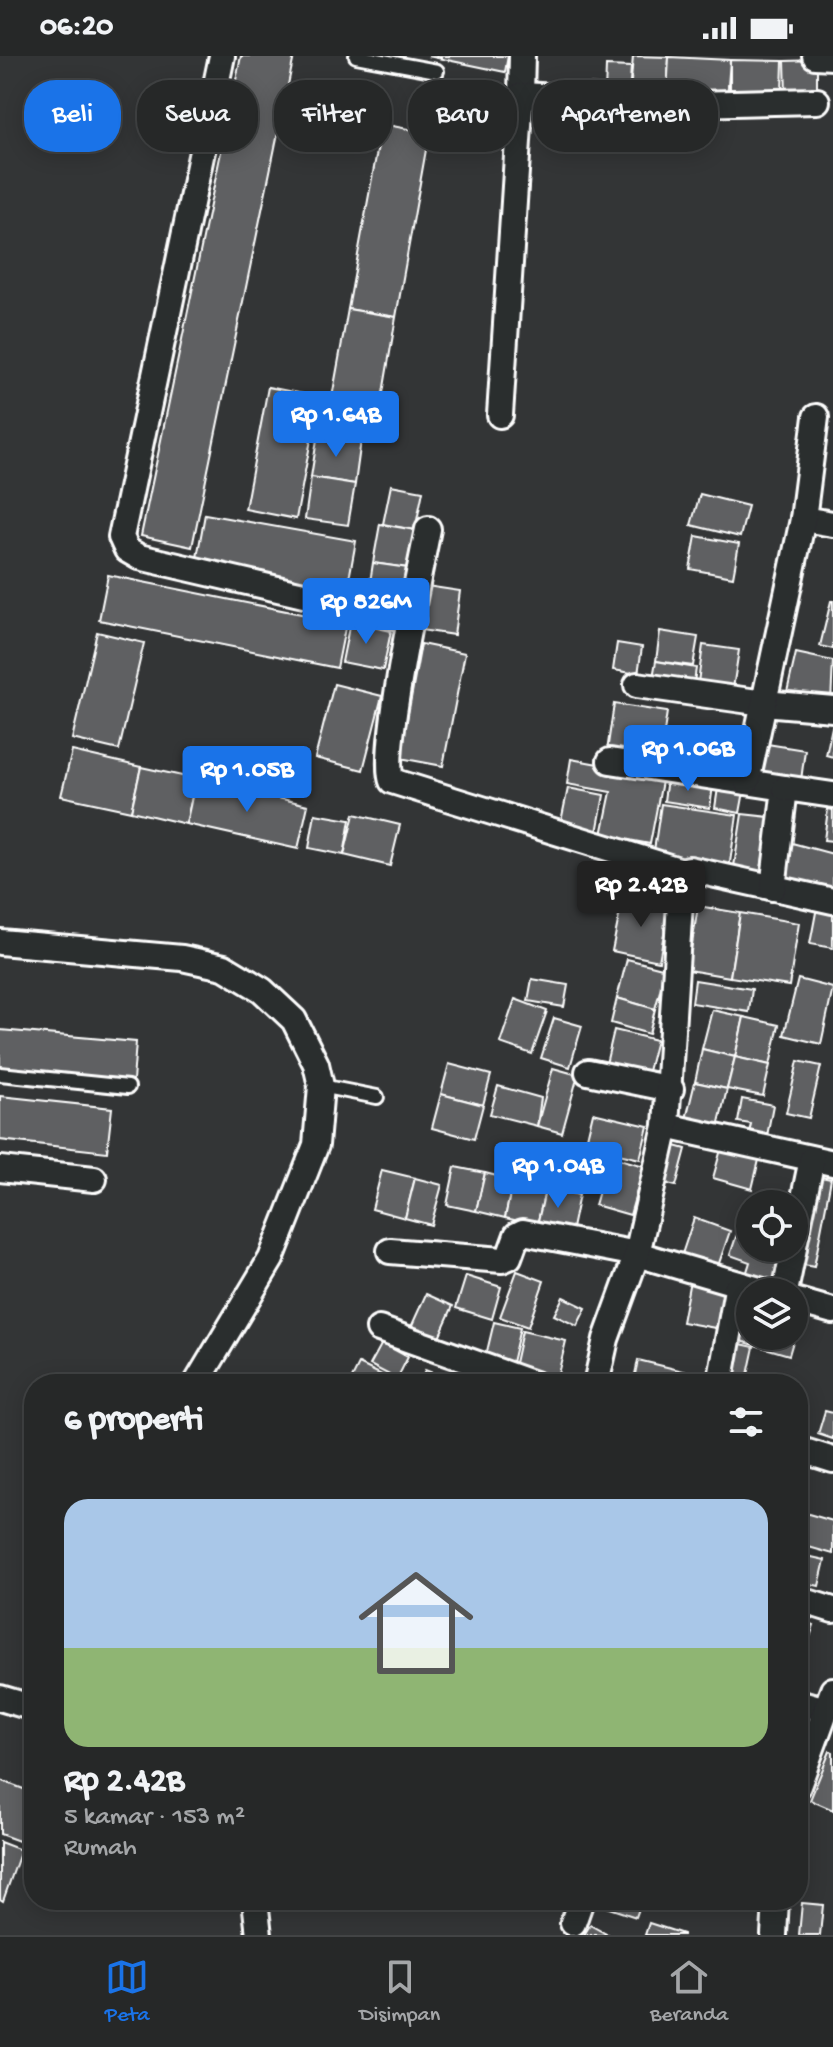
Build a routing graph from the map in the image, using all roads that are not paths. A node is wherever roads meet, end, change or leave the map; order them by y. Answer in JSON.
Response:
{"nodes":[{"id":1,"x":222,"y":56,"type":"edge"},
{"id":2,"x":356,"y":56,"type":"edge"},
{"id":3,"x":522,"y":56,"type":"edge"},
{"id":4,"x":815,"y":56,"type":"edge"},
{"id":5,"x":833,"y":57,"type":"edge"},
{"id":6,"x":437,"y":71,"type":"dead end"},
{"id":7,"x":521,"y":95,"type":"junction"},
{"id":8,"x":817,"y":101,"type":"dead end"},
{"id":9,"x":500,"y":415,"type":"dead end"},
{"id":10,"x":816,"y":417,"type":"dead end"},
{"id":11,"x":803,"y":519,"type":"junction"},
{"id":12,"x":833,"y":524,"type":"edge"},
{"id":13,"x":428,"y":529,"type":"dead end"},
{"id":14,"x":412,"y":620,"type":"junction"},
{"id":15,"x":637,"y":685,"type":"dead end"},
{"id":16,"x":764,"y":703,"type":"junction"},
{"id":17,"x":833,"y":709,"type":"edge"},
{"id":18,"x":610,"y":761,"type":"dead end"},
{"id":19,"x":747,"y":782,"type":"junction"},
{"id":20,"x":785,"y":788,"type":"junction"},
{"id":21,"x":833,"y":795,"type":"edge"},
{"id":22,"x":682,"y":871,"type":"junction"},
{"id":23,"x":773,"y":888,"type":"junction"},
{"id":24,"x":833,"y":901,"type":"edge"},
{"id":25,"x":0,"y":942,"type":"edge"},
{"id":26,"x":588,"y":1072,"type":"dead end"},
{"id":27,"x":0,"y":1074,"type":"edge"},
{"id":28,"x":321,"y":1086,"type":"junction"},
{"id":29,"x":128,"y":1087,"type":"dead end"},
{"id":30,"x":671,"y":1089,"type":"junction"},
{"id":31,"x":377,"y":1097,"type":"dead end"},
{"id":32,"x":666,"y":1126,"type":"junction"},
{"id":33,"x":822,"y":1161,"type":"edge"},
{"id":34,"x":0,"y":1169,"type":"edge"},
{"id":35,"x":94,"y":1179,"type":"dead end"},
{"id":36,"x":808,"y":1204,"type":"edge"},
{"id":37,"x":390,"y":1251,"type":"dead end"},
{"id":38,"x":637,"y":1254,"type":"junction"},
{"id":39,"x":736,"y":1283,"type":"edge"},
{"id":40,"x":736,"y":1295,"type":"edge"},
{"id":41,"x":808,"y":1304,"type":"edge"},
{"id":42,"x":833,"y":1311,"type":"edge"},
{"id":43,"x":379,"y":1329,"type":"dead end"},
{"id":44,"x":202,"y":1374,"type":"edge"},
{"id":45,"x":506,"y":1374,"type":"edge"},
{"id":46,"x":598,"y":1374,"type":"edge"},
{"id":47,"x":722,"y":1374,"type":"edge"},
{"id":48,"x":808,"y":1452,"type":"edge"},
{"id":49,"x":833,"y":1460,"type":"edge"},
{"id":50,"x":808,"y":1602,"type":"edge"},
{"id":51,"x":833,"y":1610,"type":"edge"},
{"id":52,"x":0,"y":1698,"type":"edge"},
{"id":53,"x":829,"y":1700,"type":"edge"},
{"id":54,"x":808,"y":1701,"type":"edge"},
{"id":55,"x":24,"y":1704,"type":"edge"},
{"id":56,"x":808,"y":1758,"type":"edge"},
{"id":57,"x":256,"y":1910,"type":"edge"},
{"id":58,"x":775,"y":1910,"type":"edge"},
{"id":59,"x":259,"y":1935,"type":"edge"},
{"id":60,"x":774,"y":1935,"type":"edge"}],
"edges":[{"from":1,"to":14,"type":"street"},
{"from":2,"to":6,"type":"lane"},
{"from":3,"to":7,"type":"street"},
{"from":4,"to":5,"type":"street"},
{"from":7,"to":8,"type":"street"},
{"from":7,"to":9,"type":"street"},
{"from":10,"to":11,"type":"street"},
{"from":11,"to":12,"type":"street"},
{"from":11,"to":16,"type":"street"},
{"from":13,"to":14,"type":"street"},
{"from":14,"to":22,"type":"street"},
{"from":15,"to":16,"type":"street"},
{"from":16,"to":17,"type":"street"},
{"from":16,"to":19,"type":"street"},
{"from":18,"to":19,"type":"street"},
{"from":19,"to":20,"type":"street"},
{"from":20,"to":21,"type":"street"},
{"from":20,"to":23,"type":"street"},
{"from":22,"to":23,"type":"street"},
{"from":22,"to":30,"type":"street"},
{"from":23,"to":24,"type":"street"},
{"from":25,"to":28,"type":"street"},
{"from":26,"to":30,"type":"street"},
{"from":27,"to":29,"type":"lane"},
{"from":28,"to":31,"type":"lane"},
{"from":28,"to":44,"type":"street"},
{"from":30,"to":32,"type":"street"},
{"from":32,"to":33,"type":"street"},
{"from":32,"to":38,"type":"street"},
{"from":33,"to":36,"type":"street"},
{"from":34,"to":35,"type":"street"},
{"from":37,"to":38,"type":"street"},
{"from":38,"to":39,"type":"street"},
{"from":38,"to":46,"type":"street"},
{"from":40,"to":47,"type":"street"},
{"from":41,"to":42,"type":"street"},
{"from":43,"to":45,"type":"street"},
{"from":48,"to":49,"type":"street"},
{"from":50,"to":51,"type":"street"},
{"from":52,"to":55,"type":"street"},
{"from":53,"to":54,"type":"street"},
{"from":53,"to":56,"type":"street"},
{"from":57,"to":59,"type":"street"},
{"from":58,"to":60,"type":"street"}]}
